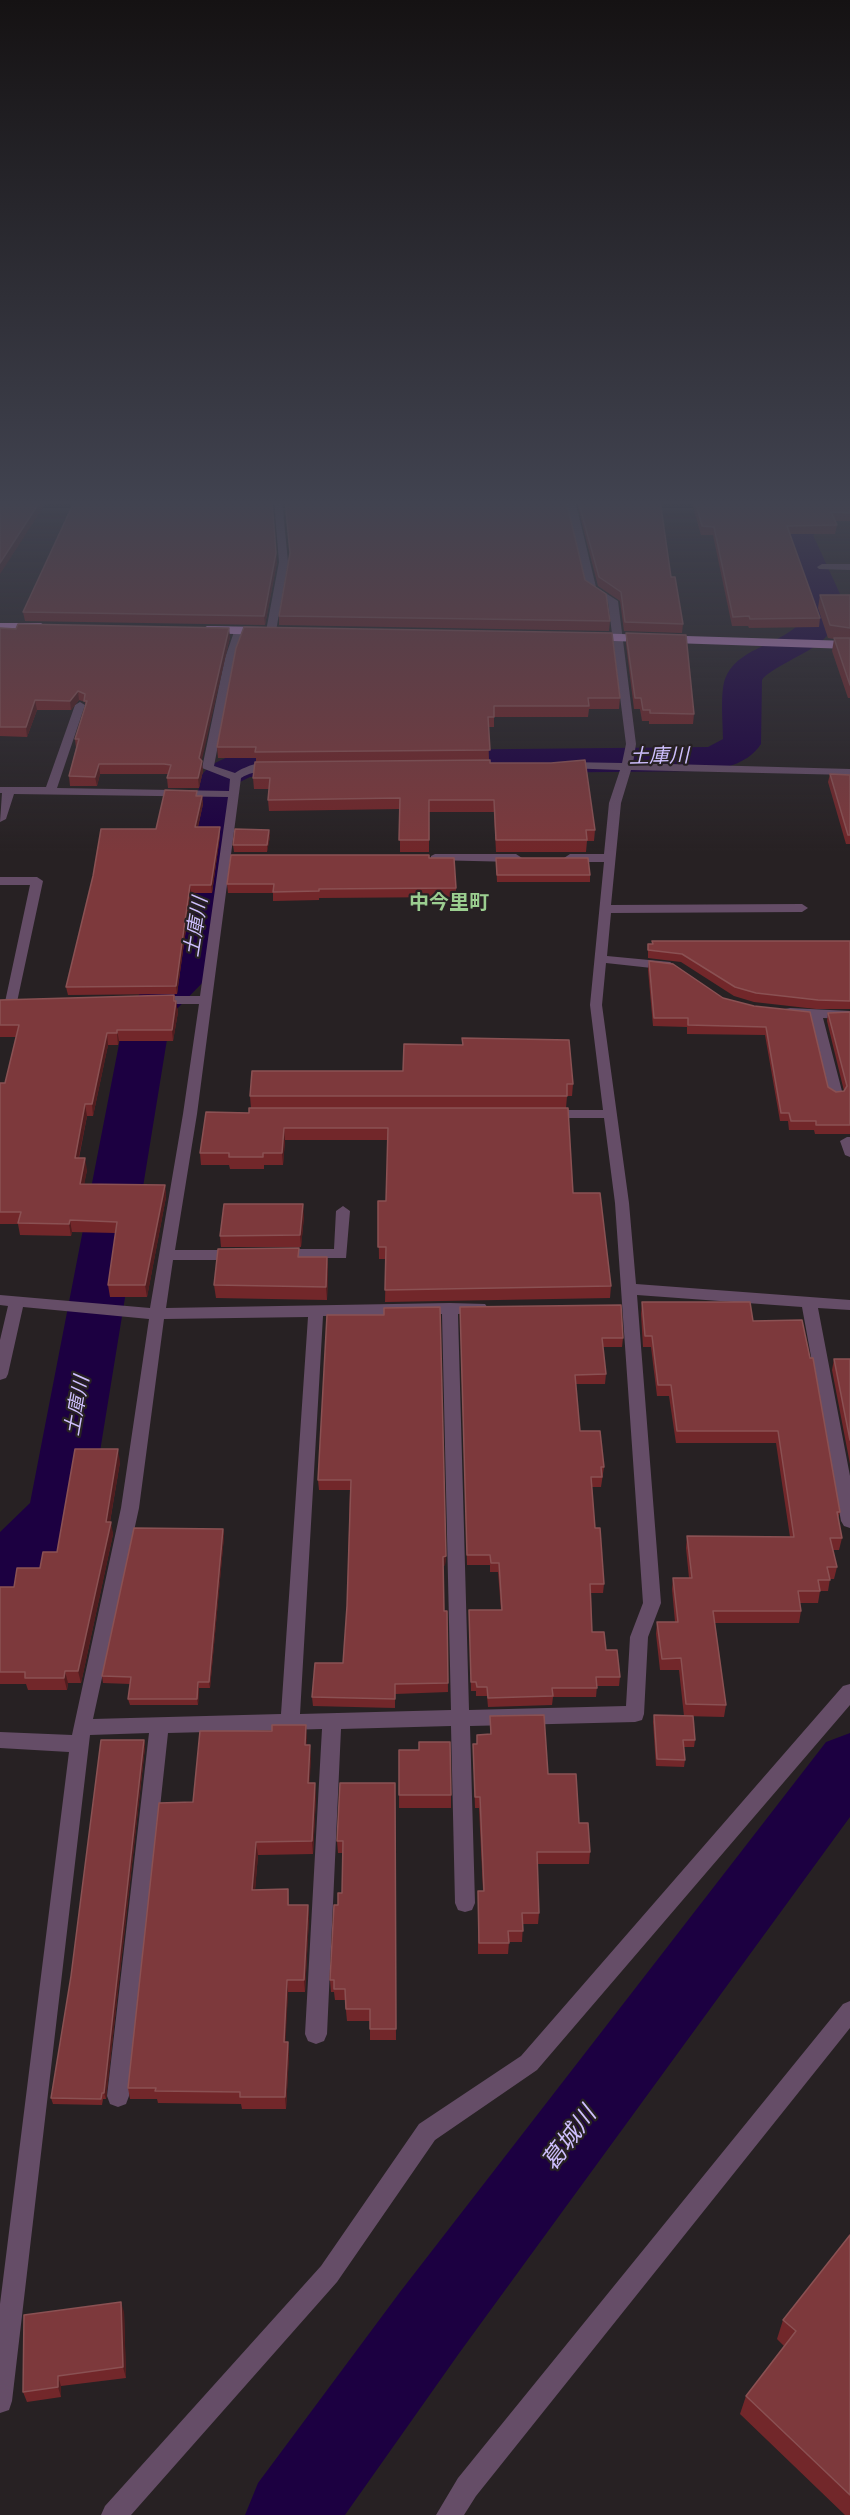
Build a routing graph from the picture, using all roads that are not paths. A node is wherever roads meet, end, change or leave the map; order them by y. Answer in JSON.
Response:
{"nodes":[{"id":1,"x":278,"y":617,"type":"edge"},
{"id":2,"x":615,"y":617,"type":"edge"},
{"id":3,"x":0,"y":627,"type":"edge"},
{"id":4,"x":60,"y":628,"type":"edge"},
{"id":5,"x":191,"y":630,"type":"edge"},
{"id":6,"x":238,"y":631,"type":"junction"},
{"id":7,"x":277,"y":631,"type":"joint"},
{"id":8,"x":569,"y":636,"type":"edge"},
{"id":9,"x":617,"y":637,"type":"junction"},
{"id":10,"x":850,"y":645,"type":"edge"},
{"id":11,"x":80,"y":705,"type":"edge"},
{"id":12,"x":557,"y":765,"type":"edge"},
{"id":13,"x":628,"y":765,"type":"junction"},
{"id":14,"x":293,"y":767,"type":"edge"},
{"id":15,"x":850,"y":772,"type":"edge"},
{"id":16,"x":228,"y":775,"type":"junction"},
{"id":17,"x":5,"y":790,"type":"edge"},
{"id":18,"x":50,"y":792,"type":"junction"},
{"id":19,"x":233,"y":794,"type":"junction"},
{"id":20,"x":0,"y":817,"type":"edge"},
{"id":21,"x":424,"y":858,"type":"edge"},
{"id":22,"x":529,"y":858,"type":"edge"},
{"id":23,"x":553,"y":858,"type":"edge"},
{"id":24,"x":611,"y":858,"type":"junction"},
{"id":25,"x":0,"y":881,"type":"edge"},
{"id":26,"x":802,"y":908,"type":"dead end"},
{"id":27,"x":606,"y":909,"type":"junction"},
{"id":28,"x":601,"y":959,"type":"junction"},
{"id":29,"x":684,"y":972,"type":"edge"},
{"id":30,"x":151,"y":1000,"type":"edge"},
{"id":31,"x":206,"y":1000,"type":"junction"},
{"id":32,"x":11,"y":1002,"type":"edge"},
{"id":33,"x":774,"y":1011,"type":"edge"},
{"id":34,"x":816,"y":1015,"type":"junction"},
{"id":35,"x":850,"y":1015,"type":"edge"},
{"id":36,"x":836,"y":1095,"type":"edge"},
{"id":37,"x":540,"y":1114,"type":"edge"},
{"id":38,"x":610,"y":1114,"type":"junction"},
{"id":39,"x":343,"y":1211,"type":"dead end"},
{"id":40,"x":271,"y":1254,"type":"edge"},
{"id":41,"x":167,"y":1255,"type":"junction"},
{"id":42,"x":248,"y":1255,"type":"edge"},
{"id":43,"x":0,"y":1300,"type":"edge"},
{"id":44,"x":625,"y":1300,"type":"junction"},
{"id":45,"x":17,"y":1301,"type":"junction"},
{"id":46,"x":809,"y":1303,"type":"junction"},
{"id":47,"x":850,"y":1305,"type":"edge"},
{"id":48,"x":450,"y":1308,"type":"junction"},
{"id":49,"x":498,"y":1308,"type":"edge"},
{"id":50,"x":316,"y":1311,"type":"junction"},
{"id":51,"x":157,"y":1314,"type":"junction"},
{"id":52,"x":0,"y":1374,"type":"edge"},
{"id":53,"x":850,"y":1521,"type":"edge"},
{"id":54,"x":850,"y":1692,"type":"edge"},
{"id":55,"x":461,"y":1720,"type":"junction"},
{"id":56,"x":290,"y":1722,"type":"junction"},
{"id":57,"x":332,"y":1722,"type":"junction"},
{"id":58,"x":159,"y":1725,"type":"junction"},
{"id":59,"x":81,"y":1735,"type":"junction"},
{"id":60,"x":0,"y":1740,"type":"edge"},
{"id":61,"x":465,"y":1903,"type":"dead end"},
{"id":62,"x":850,"y":2011,"type":"edge"},
{"id":63,"x":316,"y":2034,"type":"dead end"},
{"id":64,"x":117,"y":2096,"type":"dead end"},
{"id":65,"x":0,"y":2401,"type":"edge"},
{"id":66,"x":114,"y":2515,"type":"edge"},
{"id":67,"x":449,"y":2515,"type":"edge"}],
"edges":[{"from":1,"to":7,"type":"street"},
{"from":2,"to":9,"type":"street"},
{"from":3,"to":4,"type":"highway"},
{"from":5,"to":6,"type":"highway"},
{"from":6,"to":7,"type":"highway"},
{"from":6,"to":16,"type":"street"},
{"from":8,"to":9,"type":"highway"},
{"from":9,"to":10,"type":"highway"},
{"from":9,"to":13,"type":"street"},
{"from":11,"to":18,"type":"street"},
{"from":12,"to":13,"type":"street"},
{"from":13,"to":15,"type":"street"},
{"from":13,"to":24,"type":"street"},
{"from":14,"to":16,"type":"street"},
{"from":16,"to":19,"type":"street"},
{"from":17,"to":18,"type":"street"},
{"from":17,"to":20,"type":"street"},
{"from":18,"to":19,"type":"street"},
{"from":19,"to":31,"type":"street"},
{"from":21,"to":22,"type":"street"},
{"from":23,"to":24,"type":"street"},
{"from":24,"to":27,"type":"street"},
{"from":25,"to":32,"type":"street"},
{"from":26,"to":27,"type":"street"},
{"from":27,"to":28,"type":"street"},
{"from":28,"to":29,"type":"street"},
{"from":28,"to":38,"type":"street"},
{"from":30,"to":31,"type":"street"},
{"from":31,"to":41,"type":"street"},
{"from":33,"to":34,"type":"street"},
{"from":34,"to":35,"type":"street"},
{"from":34,"to":36,"type":"street"},
{"from":37,"to":38,"type":"street"},
{"from":38,"to":44,"type":"street"},
{"from":39,"to":40,"type":"street"},
{"from":41,"to":42,"type":"street"},
{"from":41,"to":51,"type":"street"},
{"from":43,"to":45,"type":"street"},
{"from":44,"to":46,"type":"street"},
{"from":44,"to":55,"type":"street"},
{"from":45,"to":51,"type":"street"},
{"from":45,"to":52,"type":"street"},
{"from":46,"to":47,"type":"street"},
{"from":46,"to":53,"type":"street"},
{"from":48,"to":49,"type":"street"},
{"from":48,"to":50,"type":"street"},
{"from":48,"to":55,"type":"street"},
{"from":50,"to":51,"type":"street"},
{"from":50,"to":56,"type":"street"},
{"from":51,"to":59,"type":"street"},
{"from":54,"to":66,"type":"street"},
{"from":55,"to":57,"type":"street"},
{"from":55,"to":61,"type":"street"},
{"from":56,"to":57,"type":"street"},
{"from":56,"to":58,"type":"street"},
{"from":57,"to":63,"type":"street"},
{"from":58,"to":59,"type":"street"},
{"from":58,"to":64,"type":"street"},
{"from":59,"to":60,"type":"street"},
{"from":59,"to":65,"type":"street"},
{"from":62,"to":67,"type":"street"}]}
